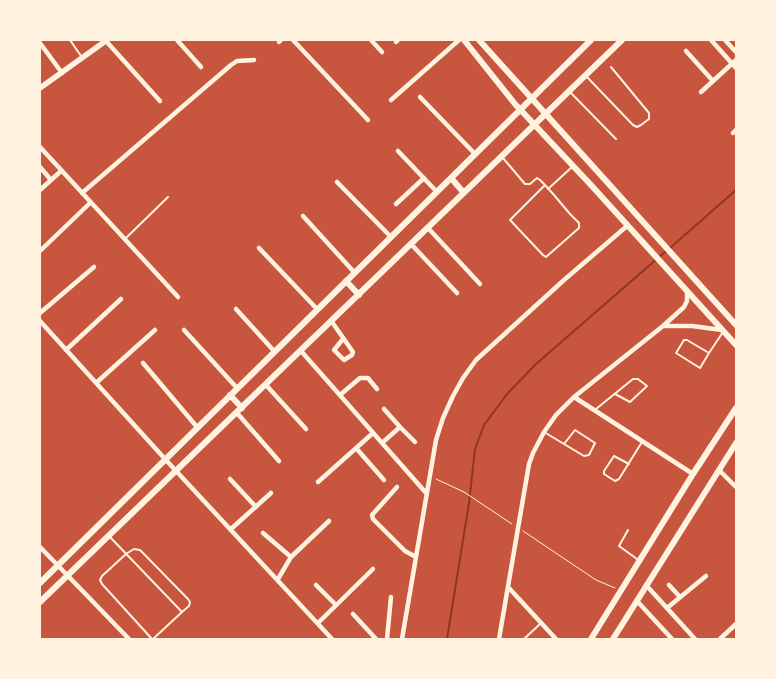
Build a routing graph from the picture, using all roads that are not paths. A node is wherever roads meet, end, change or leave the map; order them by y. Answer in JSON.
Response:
{"nodes":[{"id":1,"x":70,"y":40,"type":"edge"},
{"id":2,"x":106,"y":40,"type":"edge"},
{"id":3,"x":177,"y":40,"type":"edge"},
{"id":4,"x":293,"y":40,"type":"edge"},
{"id":5,"x":371,"y":40,"type":"edge"},
{"id":6,"x":460,"y":40,"type":"edge"},
{"id":7,"x":464,"y":40,"type":"edge"},
{"id":8,"x":479,"y":40,"type":"edge"},
{"id":9,"x":591,"y":40,"type":"edge"},
{"id":10,"x":622,"y":40,"type":"edge"},
{"id":11,"x":711,"y":40,"type":"edge"},
{"id":12,"x":725,"y":40,"type":"edge"},
{"id":13,"x":40,"y":43,"type":"edge"},
{"id":14,"x":686,"y":51,"type":"dead end"},
{"id":15,"x":382,"y":52,"type":"dead end"},
{"id":16,"x":736,"y":52,"type":"edge"},
{"id":17,"x":82,"y":58,"type":"junction"},
{"id":18,"x":254,"y":60,"type":"dead end"},
{"id":19,"x":735,"y":64,"type":"edge"},
{"id":20,"x":610,"y":67,"type":"dead end"},
{"id":21,"x":201,"y":68,"type":"dead end"},
{"id":22,"x":62,"y":73,"type":"junction"},
{"id":23,"x":585,"y":76,"type":"junction"},
{"id":24,"x":713,"y":81,"type":"junction"},
{"id":25,"x":40,"y":88,"type":"edge"},
{"id":26,"x":570,"y":91,"type":"junction"},
{"id":27,"x":700,"y":92,"type":"dead end"},
{"id":28,"x":420,"y":97,"type":"dead end"},
{"id":29,"x":532,"y":98,"type":"junction"},
{"id":30,"x":391,"y":100,"type":"dead end"},
{"id":31,"x":160,"y":101,"type":"dead end"},
{"id":32,"x":521,"y":110,"type":"junction"},
{"id":33,"x":545,"y":115,"type":"junction"},
{"id":34,"x":368,"y":120,"type":"dead end"},
{"id":35,"x":534,"y":124,"type":"junction"},
{"id":36,"x":616,"y":139,"type":"dead end"},
{"id":37,"x":40,"y":147,"type":"edge"},
{"id":38,"x":398,"y":151,"type":"dead end"},
{"id":39,"x":475,"y":154,"type":"junction"},
{"id":40,"x":502,"y":156,"type":"junction"},
{"id":41,"x":573,"y":165,"type":"junction"},
{"id":42,"x":40,"y":167,"type":"edge"},
{"id":43,"x":61,"y":170,"type":"junction"},
{"id":44,"x":600,"y":176,"type":"junction"},
{"id":45,"x":424,"y":178,"type":"junction"},
{"id":46,"x":451,"y":178,"type":"junction"},
{"id":47,"x":51,"y":180,"type":"junction"},
{"id":48,"x":337,"y":182,"type":"dead end"},
{"id":49,"x":545,"y":185,"type":"junction"},
{"id":50,"x":591,"y":185,"type":"junction"},
{"id":51,"x":548,"y":189,"type":"junction"},
{"id":52,"x":40,"y":190,"type":"edge"},
{"id":53,"x":437,"y":192,"type":"junction"},
{"id":54,"x":464,"y":193,"type":"junction"},
{"id":55,"x":82,"y":194,"type":"junction"},
{"id":56,"x":168,"y":197,"type":"dead end"},
{"id":57,"x":90,"y":203,"type":"junction"},
{"id":58,"x":396,"y":204,"type":"dead end"},
{"id":59,"x":303,"y":216,"type":"dead end"},
{"id":60,"x":627,"y":226,"type":"junction"},
{"id":61,"x":428,"y":228,"type":"junction"},
{"id":62,"x":391,"y":237,"type":"junction"},
{"id":63,"x":124,"y":239,"type":"junction"},
{"id":64,"x":411,"y":244,"type":"junction"},
{"id":65,"x":259,"y":248,"type":"dead end"},
{"id":66,"x":40,"y":250,"type":"edge"},
{"id":67,"x":94,"y":267,"type":"dead end"},
{"id":68,"x":354,"y":272,"type":"junction"},
{"id":69,"x":346,"y":281,"type":"junction"},
{"id":70,"x":480,"y":284,"type":"dead end"},
{"id":71,"x":688,"y":292,"type":"junction"},
{"id":72,"x":457,"y":293,"type":"dead end"},
{"id":73,"x":359,"y":295,"type":"junction"},
{"id":74,"x":178,"y":297,"type":"dead end"},
{"id":75,"x":121,"y":299,"type":"dead end"},
{"id":76,"x":236,"y":309,"type":"dead end"},
{"id":77,"x":317,"y":309,"type":"junction"},
{"id":78,"x":40,"y":313,"type":"edge"},
{"id":79,"x":40,"y":320,"type":"edge"},
{"id":80,"x":332,"y":322,"type":"junction"},
{"id":81,"x":736,"y":325,"type":"edge"},
{"id":82,"x":663,"y":326,"type":"junction"},
{"id":83,"x":155,"y":330,"type":"dead end"},
{"id":84,"x":184,"y":330,"type":"dead end"},
{"id":85,"x":723,"y":331,"type":"junction"},
{"id":86,"x":343,"y":339,"type":"junction"},
{"id":87,"x":736,"y":345,"type":"edge"},
{"id":88,"x":66,"y":350,"type":"junction"},
{"id":89,"x":274,"y":351,"type":"junction"},
{"id":90,"x":301,"y":351,"type":"junction"},
{"id":91,"x":709,"y":353,"type":"junction"},
{"id":92,"x":143,"y":363,"type":"dead end"},
{"id":93,"x":96,"y":383,"type":"junction"},
{"id":94,"x":266,"y":386,"type":"junction"},
{"id":95,"x":237,"y":388,"type":"junction"},
{"id":96,"x":377,"y":389,"type":"dead end"},
{"id":97,"x":615,"y":394,"type":"junction"},
{"id":98,"x":230,"y":395,"type":"junction"},
{"id":99,"x":340,"y":395,"type":"junction"},
{"id":100,"x":574,"y":396,"type":"junction"},
{"id":101,"x":242,"y":408,"type":"junction"},
{"id":102,"x":736,"y":408,"type":"edge"},
{"id":103,"x":384,"y":409,"type":"dead end"},
{"id":104,"x":595,"y":410,"type":"junction"},
{"id":105,"x":237,"y":413,"type":"junction"},
{"id":106,"x":197,"y":427,"type":"junction"},
{"id":107,"x":400,"y":427,"type":"junction"},
{"id":108,"x":306,"y":429,"type":"dead end"},
{"id":109,"x":544,"y":432,"type":"junction"},
{"id":110,"x":373,"y":433,"type":"junction"},
{"id":111,"x":643,"y":441,"type":"junction"},
{"id":112,"x":415,"y":442,"type":"dead end"},
{"id":113,"x":382,"y":443,"type":"junction"},
{"id":114,"x":736,"y":443,"type":"edge"},
{"id":115,"x":564,"y":444,"type":"junction"},
{"id":116,"x":356,"y":448,"type":"junction"},
{"id":117,"x":165,"y":459,"type":"junction"},
{"id":118,"x":279,"y":461,"type":"dead end"},
{"id":119,"x":629,"y":464,"type":"junction"},
{"id":120,"x":719,"y":470,"type":"junction"},
{"id":121,"x":177,"y":471,"type":"junction"},
{"id":122,"x":693,"y":474,"type":"junction"},
{"id":123,"x":230,"y":479,"type":"dead end"},
{"id":124,"x":384,"y":480,"type":"dead end"},
{"id":125,"x":318,"y":482,"type":"dead end"},
{"id":126,"x":396,"y":487,"type":"dead end"},
{"id":127,"x":736,"y":487,"type":"edge"},
{"id":128,"x":271,"y":493,"type":"dead end"},
{"id":129,"x":427,"y":494,"type":"junction"},
{"id":130,"x":256,"y":507,"type":"junction"},
{"id":131,"x":329,"y":521,"type":"dead end"},
{"id":132,"x":231,"y":529,"type":"junction"},
{"id":133,"x":628,"y":530,"type":"dead end"},
{"id":134,"x":263,"y":533,"type":"dead end"},
{"id":135,"x":109,"y":536,"type":"junction"},
{"id":136,"x":40,"y":547,"type":"edge"},
{"id":137,"x":126,"y":554,"type":"junction"},
{"id":138,"x":291,"y":557,"type":"junction"},
{"id":139,"x":416,"y":557,"type":"junction"},
{"id":140,"x":639,"y":560,"type":"junction"},
{"id":141,"x":58,"y":566,"type":"junction"},
{"id":142,"x":373,"y":569,"type":"dead end"},
{"id":143,"x":68,"y":575,"type":"junction"},
{"id":144,"x":706,"y":576,"type":"dead end"},
{"id":145,"x":278,"y":579,"type":"junction"},
{"id":146,"x":40,"y":583,"type":"edge"},
{"id":147,"x":316,"y":585,"type":"dead end"},
{"id":148,"x":646,"y":585,"type":"junction"},
{"id":149,"x":669,"y":585,"type":"dead end"},
{"id":150,"x":508,"y":587,"type":"junction"},
{"id":151,"x":391,"y":597,"type":"dead end"},
{"id":152,"x":680,"y":597,"type":"junction"},
{"id":153,"x":637,"y":601,"type":"junction"},
{"id":154,"x":40,"y":602,"type":"edge"},
{"id":155,"x":336,"y":605,"type":"junction"},
{"id":156,"x":667,"y":608,"type":"junction"},
{"id":157,"x":182,"y":612,"type":"junction"},
{"id":158,"x":353,"y":614,"type":"dead end"},
{"id":159,"x":318,"y":623,"type":"junction"},
{"id":160,"x":541,"y":623,"type":"junction"},
{"id":161,"x":736,"y":624,"type":"edge"},
{"id":162,"x":129,"y":639,"type":"edge"},
{"id":163,"x":152,"y":639,"type":"edge"},
{"id":164,"x":332,"y":639,"type":"edge"},
{"id":165,"x":376,"y":639,"type":"edge"},
{"id":166,"x":387,"y":639,"type":"edge"},
{"id":167,"x":402,"y":639,"type":"edge"},
{"id":168,"x":499,"y":639,"type":"edge"},
{"id":169,"x":524,"y":639,"type":"edge"},
{"id":170,"x":556,"y":639,"type":"edge"},
{"id":171,"x":590,"y":639,"type":"edge"},
{"id":172,"x":613,"y":639,"type":"edge"},
{"id":173,"x":672,"y":639,"type":"edge"},
{"id":174,"x":695,"y":639,"type":"edge"},
{"id":175,"x":720,"y":639,"type":"edge"}],
"edges":[{"from":1,"to":17,"type":"lane"},
{"from":2,"to":17,"type":"street"},
{"from":2,"to":31,"type":"street"},
{"from":3,"to":21,"type":"street"},
{"from":4,"to":34,"type":"street"},
{"from":5,"to":15,"type":"street"},
{"from":6,"to":30,"type":"street"},
{"from":7,"to":32,"type":"main road"},
{"from":8,"to":29,"type":"main road"},
{"from":9,"to":29,"type":"main road"},
{"from":10,"to":23,"type":"main road"},
{"from":11,"to":19,"type":"street"},
{"from":12,"to":16,"type":"street"},
{"from":13,"to":22,"type":"street"},
{"from":14,"to":24,"type":"street"},
{"from":17,"to":22,"type":"street"},
{"from":18,"to":55,"type":"street"},
{"from":19,"to":24,"type":"street"},
{"from":20,"to":23,"type":"lane"},
{"from":22,"to":25,"type":"street"},
{"from":23,"to":26,"type":"main road"},
{"from":24,"to":27,"type":"street"},
{"from":26,"to":33,"type":"main road"},
{"from":26,"to":36,"type":"lane"},
{"from":28,"to":39,"type":"street"},
{"from":29,"to":32,"type":"main road"},
{"from":29,"to":33,"type":"main road"},
{"from":32,"to":35,"type":"main road"},
{"from":32,"to":39,"type":"main road"},
{"from":33,"to":35,"type":"main road"},
{"from":33,"to":44,"type":"main road"},
{"from":35,"to":40,"type":"main road"},
{"from":35,"to":41,"type":"main road"},
{"from":37,"to":43,"type":"street"},
{"from":38,"to":45,"type":"street"},
{"from":39,"to":46,"type":"main road"},
{"from":40,"to":49,"type":"lane"},
{"from":40,"to":54,"type":"main road"},
{"from":41,"to":50,"type":"main road"},
{"from":41,"to":51,"type":"lane"},
{"from":42,"to":47,"type":"street"},
{"from":43,"to":47,"type":"street"},
{"from":43,"to":55,"type":"street"},
{"from":44,"to":50,"type":"main road"},
{"from":44,"to":81,"type":"main road"},
{"from":45,"to":53,"type":"street"},
{"from":45,"to":58,"type":"street"},
{"from":46,"to":53,"type":"main road"},
{"from":46,"to":54,"type":"main road"},
{"from":47,"to":52,"type":"street"},
{"from":48,"to":62,"type":"street"},
{"from":49,"to":51,"type":"lane"},
{"from":49,"to":51,"type":"lane"},
{"from":50,"to":60,"type":"main road"},
{"from":53,"to":62,"type":"main road"},
{"from":54,"to":61,"type":"main road"},
{"from":55,"to":57,"type":"street"},
{"from":56,"to":63,"type":"lane"},
{"from":57,"to":63,"type":"street"},
{"from":57,"to":66,"type":"street"},
{"from":59,"to":68,"type":"street"},
{"from":60,"to":71,"type":"main road"},
{"from":60,"to":129,"type":"street"},
{"from":61,"to":64,"type":"main road"},
{"from":61,"to":70,"type":"street"},
{"from":62,"to":68,"type":"main road"},
{"from":63,"to":74,"type":"street"},
{"from":64,"to":72,"type":"street"},
{"from":64,"to":73,"type":"main road"},
{"from":65,"to":77,"type":"street"},
{"from":67,"to":78,"type":"street"},
{"from":68,"to":69,"type":"main road"},
{"from":69,"to":73,"type":"main road"},
{"from":69,"to":77,"type":"main road"},
{"from":71,"to":82,"type":"street"},
{"from":71,"to":85,"type":"main road"},
{"from":73,"to":80,"type":"main road"},
{"from":75,"to":88,"type":"street"},
{"from":76,"to":89,"type":"street"},
{"from":77,"to":89,"type":"main road"},
{"from":79,"to":88,"type":"street"},
{"from":80,"to":86,"type":"street"},
{"from":80,"to":90,"type":"main road"},
{"from":82,"to":85,"type":"street"},
{"from":82,"to":100,"type":"street"},
{"from":83,"to":93,"type":"street"},
{"from":84,"to":95,"type":"street"},
{"from":85,"to":87,"type":"main road"},
{"from":85,"to":91,"type":"lane"},
{"from":86,"to":86,"type":"street"},
{"from":88,"to":93,"type":"street"},
{"from":89,"to":95,"type":"main road"},
{"from":90,"to":94,"type":"main road"},
{"from":90,"to":99,"type":"street"},
{"from":91,"to":91,"type":"lane"},
{"from":92,"to":106,"type":"street"},
{"from":93,"to":117,"type":"street"},
{"from":94,"to":101,"type":"main road"},
{"from":94,"to":108,"type":"street"},
{"from":95,"to":98,"type":"main road"},
{"from":96,"to":99,"type":"street"},
{"from":97,"to":97,"type":"lane"},
{"from":97,"to":104,"type":"lane"},
{"from":98,"to":101,"type":"main road"},
{"from":98,"to":106,"type":"main road"},
{"from":99,"to":110,"type":"street"},
{"from":100,"to":104,"type":"street"},
{"from":100,"to":109,"type":"street"},
{"from":101,"to":105,"type":"main road"},
{"from":102,"to":122,"type":"main road"},
{"from":103,"to":107,"type":"street"},
{"from":104,"to":111,"type":"street"},
{"from":105,"to":118,"type":"street"},
{"from":105,"to":121,"type":"main road"},
{"from":106,"to":117,"type":"main road"},
{"from":107,"to":112,"type":"street"},
{"from":107,"to":113,"type":"street"},
{"from":109,"to":115,"type":"lane"},
{"from":109,"to":150,"type":"street"},
{"from":110,"to":113,"type":"street"},
{"from":110,"to":116,"type":"street"},
{"from":111,"to":119,"type":"lane"},
{"from":111,"to":122,"type":"street"},
{"from":113,"to":129,"type":"street"},
{"from":114,"to":120,"type":"main road"},
{"from":115,"to":115,"type":"lane"},
{"from":116,"to":124,"type":"street"},
{"from":116,"to":125,"type":"street"},
{"from":117,"to":121,"type":"street"},
{"from":117,"to":141,"type":"main road"},
{"from":119,"to":119,"type":"lane"},
{"from":120,"to":127,"type":"street"},
{"from":120,"to":148,"type":"main road"},
{"from":121,"to":132,"type":"street"},
{"from":121,"to":135,"type":"main road"},
{"from":122,"to":140,"type":"main road"},
{"from":123,"to":130,"type":"street"},
{"from":126,"to":139,"type":"street"},
{"from":128,"to":130,"type":"street"},
{"from":129,"to":139,"type":"street"},
{"from":130,"to":132,"type":"street"},
{"from":131,"to":138,"type":"street"},
{"from":132,"to":145,"type":"street"},
{"from":133,"to":140,"type":"lane"},
{"from":134,"to":138,"type":"street"},
{"from":135,"to":137,"type":"lane"},
{"from":135,"to":143,"type":"main road"},
{"from":136,"to":141,"type":"street"},
{"from":137,"to":157,"type":"lane"},
{"from":137,"to":157,"type":"lane"},
{"from":137,"to":163,"type":"lane"},
{"from":138,"to":145,"type":"street"},
{"from":139,"to":167,"type":"street"},
{"from":140,"to":171,"type":"main road"},
{"from":141,"to":143,"type":"street"},
{"from":141,"to":146,"type":"main road"},
{"from":142,"to":155,"type":"street"},
{"from":143,"to":154,"type":"main road"},
{"from":143,"to":162,"type":"street"},
{"from":144,"to":152,"type":"street"},
{"from":145,"to":159,"type":"street"},
{"from":147,"to":155,"type":"street"},
{"from":148,"to":153,"type":"main road"},
{"from":148,"to":156,"type":"street"},
{"from":149,"to":152,"type":"street"},
{"from":150,"to":160,"type":"street"},
{"from":150,"to":168,"type":"street"},
{"from":151,"to":166,"type":"street"},
{"from":152,"to":156,"type":"street"},
{"from":153,"to":172,"type":"main road"},
{"from":153,"to":173,"type":"street"},
{"from":155,"to":159,"type":"street"},
{"from":156,"to":174,"type":"street"},
{"from":157,"to":163,"type":"lane"},
{"from":158,"to":165,"type":"street"},
{"from":159,"to":164,"type":"street"},
{"from":160,"to":169,"type":"lane"},
{"from":160,"to":170,"type":"street"},
{"from":161,"to":175,"type":"street"}]}
